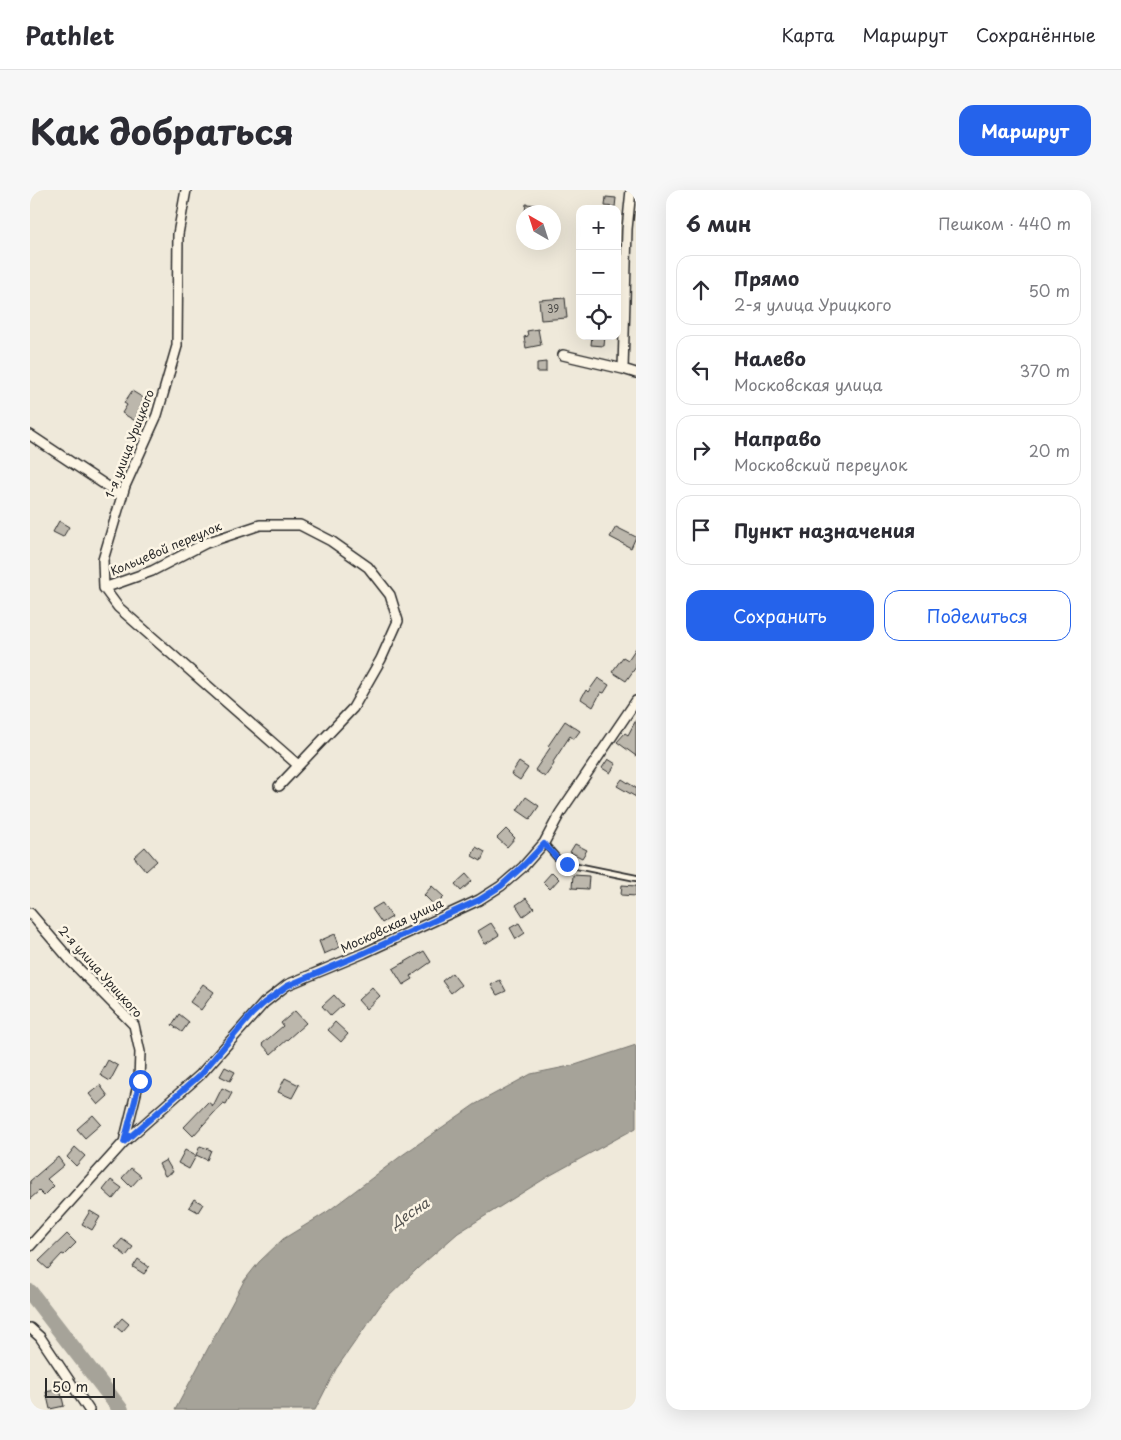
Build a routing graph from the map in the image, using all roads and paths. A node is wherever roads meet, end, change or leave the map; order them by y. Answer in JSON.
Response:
{"nodes":[{"id":1,"x":186,"y":190,"type":"edge"},
{"id":2,"x":631,"y":190,"type":"edge"},
{"id":3,"x":563,"y":355,"type":"dead end"},
{"id":4,"x":623,"y":369,"type":"junction"},
{"id":5,"x":636,"y":373,"type":"edge"},
{"id":6,"x":30,"y":435,"type":"edge"},
{"id":7,"x":122,"y":496,"type":"junction"},
{"id":8,"x":104,"y":588,"type":"junction"},
{"id":9,"x":636,"y":701,"type":"edge"},
{"id":10,"x":298,"y":766,"type":"junction"},
{"id":11,"x":279,"y":786,"type":"dead end"},
{"id":12,"x":544,"y":844,"type":"junction"},
{"id":13,"x":636,"y":878,"type":"edge"},
{"id":14,"x":30,"y":913,"type":"edge"},
{"id":15,"x":124,"y":1142,"type":"junction"},
{"id":16,"x":30,"y":1246,"type":"edge"},
{"id":17,"x":30,"y":1328,"type":"edge"},
{"id":18,"x":89,"y":1410,"type":"edge"}],
"edges":[{"from":1,"to":7,"type":"street","name":"1-я улица Урицкого"},
{"from":2,"to":4,"type":"street"},
{"from":3,"to":4,"type":"street"},
{"from":4,"to":5,"type":"street"},
{"from":6,"to":7,"type":"street"},
{"from":7,"to":8,"type":"street","name":"1-я улица Урицкого"},
{"from":8,"to":10,"type":"street","name":"Кольцевой переулок"},
{"from":8,"to":10,"type":"street","name":"Кольцевой переулок"},
{"from":9,"to":12,"type":"street","name":"Московская улица"},
{"from":10,"to":11,"type":"street","name":"Кольцевой переулок"},
{"from":12,"to":13,"type":"lane"},
{"from":12,"to":15,"type":"street","name":"Московская улица"},
{"from":14,"to":15,"type":"street","name":"2-я улица Урицкого"},
{"from":15,"to":16,"type":"street","name":"Московская улица"},
{"from":17,"to":18,"type":"street"}]}
